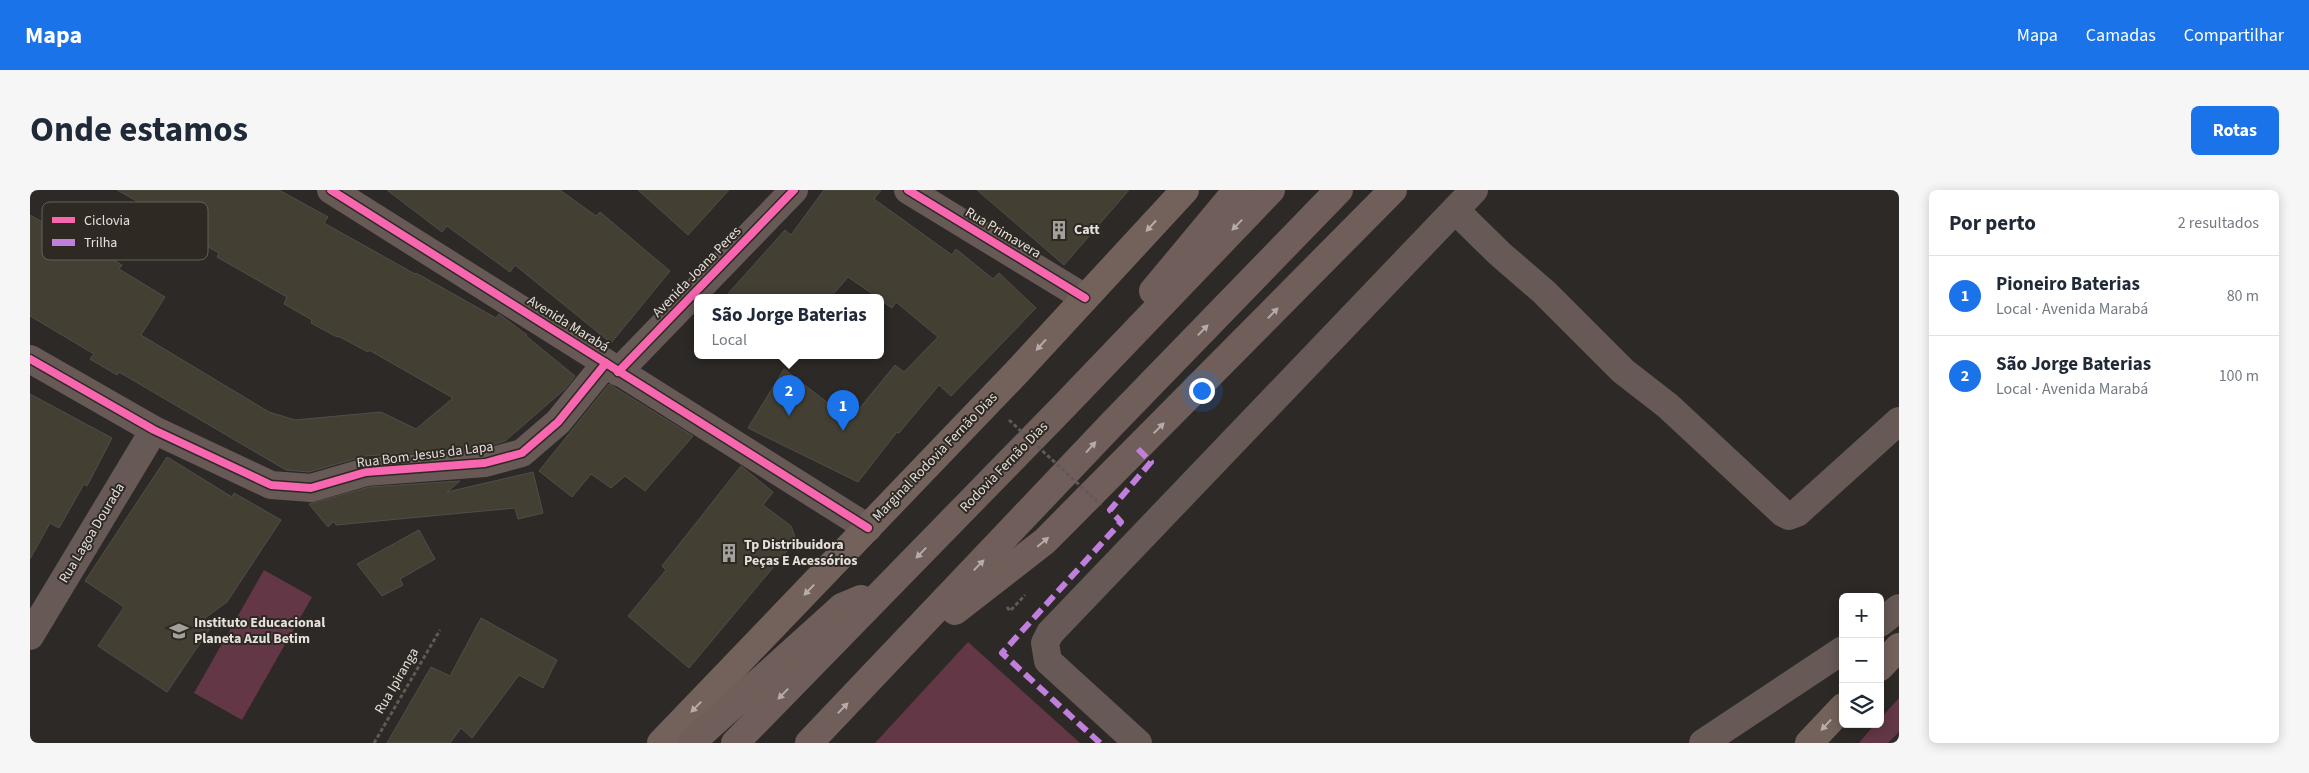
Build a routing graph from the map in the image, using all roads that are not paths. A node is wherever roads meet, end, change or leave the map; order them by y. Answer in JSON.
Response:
{"nodes":[{"id":1,"x":331,"y":190,"type":"edge"},
{"id":2,"x":794,"y":190,"type":"edge"},
{"id":3,"x":908,"y":190,"type":"edge"},
{"id":4,"x":1185,"y":190,"type":"edge"},
{"id":5,"x":1238,"y":190,"type":"edge"},
{"id":6,"x":1271,"y":190,"type":"edge"},
{"id":7,"x":1338,"y":190,"type":"edge"},
{"id":8,"x":1393,"y":190,"type":"edge"},
{"id":9,"x":1474,"y":190,"type":"edge"},
{"id":10,"x":362,"y":198,"type":"edge"},
{"id":11,"x":1455,"y":210,"type":"junction"},
{"id":12,"x":1085,"y":298,"type":"junction"},
{"id":13,"x":30,"y":359,"type":"edge"},
{"id":14,"x":612,"y":367,"type":"junction"},
{"id":15,"x":1065,"y":405,"type":"junction"},
{"id":16,"x":1899,"y":421,"type":"edge"},
{"id":17,"x":154,"y":430,"type":"junction"},
{"id":18,"x":868,"y":528,"type":"junction"},
{"id":19,"x":886,"y":589,"type":"junction"},
{"id":20,"x":1899,"y":608,"type":"edge"},
{"id":21,"x":1884,"y":620,"type":"edge"},
{"id":22,"x":30,"y":636,"type":"edge"},
{"id":23,"x":1899,"y":647,"type":"edge"},
{"id":24,"x":1839,"y":653,"type":"edge"},
{"id":25,"x":1884,"y":663,"type":"edge"},
{"id":26,"x":880,"y":668,"type":"junction"},
{"id":27,"x":1839,"y":711,"type":"edge"},
{"id":28,"x":661,"y":743,"type":"edge"},
{"id":29,"x":691,"y":743,"type":"edge"},
{"id":30,"x":735,"y":743,"type":"edge"},
{"id":31,"x":809,"y":743,"type":"edge"},
{"id":32,"x":1138,"y":743,"type":"edge"},
{"id":33,"x":1703,"y":743,"type":"edge"},
{"id":34,"x":1810,"y":743,"type":"edge"}],
"edges":[{"from":1,"to":10,"type":"street","name":"Avenida Marabá"},
{"from":2,"to":14,"type":"street","name":"Avenida Joana Peres"},
{"from":3,"to":12,"type":"street","name":"Rua Primavera"},
{"from":4,"to":12,"type":"main road","name":"Marginal Rodovia Fernão Dias","one_way":true},
{"from":5,"to":15,"type":"highway"},
{"from":6,"to":15,"type":"highway","name":"Rodovia Fernão Dias","one_way":true},
{"from":26,"to":7,"type":"highway","one_way":true},
{"from":26,"to":8,"type":"highway","one_way":true},
{"from":9,"to":11,"type":"street"},
{"from":10,"to":14,"type":"street","name":"Avenida Marabá"},
{"from":11,"to":16,"type":"street"},
{"from":11,"to":32,"type":"street"},
{"from":12,"to":18,"type":"main road","name":"Marginal Rodovia Fernão Dias","one_way":true},
{"from":13,"to":17,"type":"street","name":"Rua Bom Jesus da Lapa"},
{"from":14,"to":17,"type":"street","name":"Rua Bom Jesus da Lapa"},
{"from":14,"to":18,"type":"street","name":"Avenida Marabá"},
{"from":15,"to":19,"type":"highway","name":"Rodovia Fernão Dias","one_way":true},
{"from":17,"to":22,"type":"street","name":"Rua Lagoa Dourada"},
{"from":18,"to":28,"type":"main road","name":"Marginal Rodovia Fernão Dias","one_way":true},
{"from":19,"to":29,"type":"highway"},
{"from":19,"to":30,"type":"highway","name":"Rodovia Fernão Dias","one_way":true},
{"from":20,"to":21,"type":"street"},
{"from":23,"to":25,"type":"main road"},
{"from":24,"to":33,"type":"street"},
{"from":31,"to":26,"type":"highway","one_way":true},
{"from":27,"to":34,"type":"main road","one_way":true}]}
